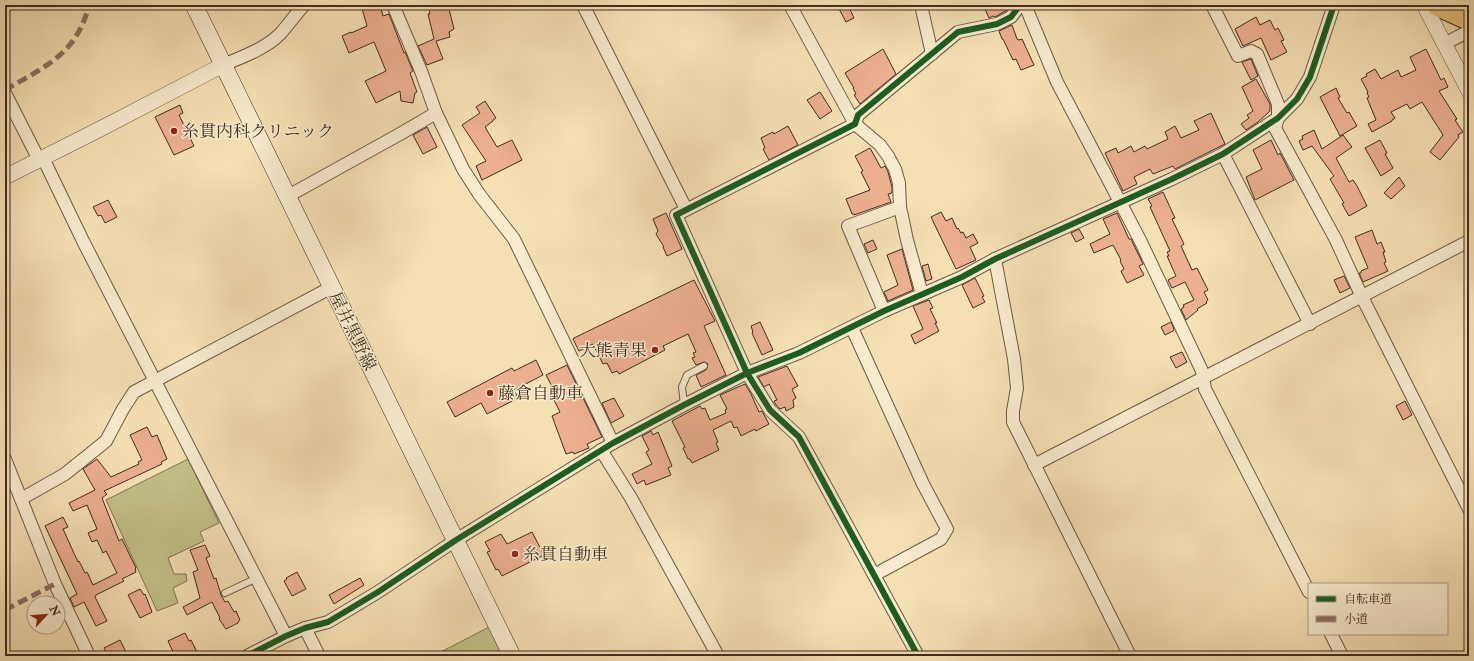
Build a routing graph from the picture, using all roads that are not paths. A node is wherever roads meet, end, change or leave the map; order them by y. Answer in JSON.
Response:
{"nodes":[{"id":1,"x":194,"y":5,"type":"edge"},
{"id":2,"x":304,"y":5,"type":"edge"},
{"id":3,"x":393,"y":5,"type":"edge"},
{"id":4,"x":583,"y":5,"type":"edge"},
{"id":5,"x":790,"y":5,"type":"edge"},
{"id":6,"x":920,"y":5,"type":"edge"},
{"id":7,"x":1020,"y":5,"type":"edge"},
{"id":8,"x":1025,"y":5,"type":"edge"},
{"id":9,"x":1212,"y":5,"type":"edge"},
{"id":10,"x":1334,"y":5,"type":"edge"},
{"id":11,"x":1424,"y":5,"type":"edge"},
{"id":12,"x":1438,"y":5,"type":"edge"},
{"id":13,"x":1459,"y":5,"type":"edge"},
{"id":14,"x":1469,"y":10,"type":"edge"},
{"id":15,"x":1469,"y":19,"type":"edge"},
{"id":16,"x":1469,"y":31,"type":"edge"},
{"id":17,"x":1444,"y":44,"type":"junction"},
{"id":18,"x":932,"y":54,"type":"junction"},
{"id":19,"x":223,"y":65,"type":"junction"},
{"id":20,"x":1469,"y":91,"type":"edge"},
{"id":21,"x":5,"y":93,"type":"edge"},
{"id":22,"x":436,"y":113,"type":"junction"},
{"id":23,"x":1278,"y":118,"type":"junction"},
{"id":24,"x":854,"y":124,"type":"junction"},
{"id":25,"x":1223,"y":154,"type":"junction"},
{"id":26,"x":41,"y":159,"type":"junction"},
{"id":27,"x":5,"y":177,"type":"edge"},
{"id":28,"x":288,"y":196,"type":"junction"},
{"id":29,"x":1120,"y":203,"type":"junction"},
{"id":30,"x":900,"y":207,"type":"junction"},
{"id":31,"x":686,"y":209,"type":"junction"},
{"id":32,"x":1469,"y":241,"type":"edge"},
{"id":33,"x":995,"y":259,"type":"junction"},
{"id":34,"x":332,"y":287,"type":"junction"},
{"id":35,"x":922,"y":294,"type":"junction"},
{"id":36,"x":1362,"y":297,"type":"junction"},
{"id":37,"x":884,"y":311,"type":"junction"},
{"id":38,"x":1310,"y":324,"type":"junction"},
{"id":39,"x":852,"y":328,"type":"junction"},
{"id":40,"x":704,"y":366,"type":"dead end"},
{"id":41,"x":747,"y":373,"type":"junction"},
{"id":42,"x":1203,"y":379,"type":"junction"},
{"id":43,"x":155,"y":380,"type":"junction"},
{"id":44,"x":684,"y":405,"type":"junction"},
{"id":45,"x":613,"y":443,"type":"junction"},
{"id":46,"x":601,"y":450,"type":"junction"},
{"id":47,"x":5,"y":459,"type":"edge"},
{"id":48,"x":1034,"y":465,"type":"junction"},
{"id":49,"x":21,"y":499,"type":"junction"},
{"id":50,"x":1469,"y":509,"type":"edge"},
{"id":51,"x":456,"y":540,"type":"junction"},
{"id":52,"x":874,"y":575,"type":"junction"},
{"id":53,"x":257,"y":578,"type":"junction"},
{"id":54,"x":1308,"y":590,"type":"edge"},
{"id":55,"x":225,"y":593,"type":"dead end"},
{"id":56,"x":305,"y":628,"type":"junction"},
{"id":57,"x":1332,"y":635,"type":"edge"},
{"id":58,"x":286,"y":636,"type":"junction"},
{"id":59,"x":89,"y":656,"type":"edge"},
{"id":60,"x":247,"y":656,"type":"edge"},
{"id":61,"x":319,"y":656,"type":"edge"},
{"id":62,"x":512,"y":656,"type":"edge"},
{"id":63,"x":718,"y":656,"type":"edge"},
{"id":64,"x":918,"y":656,"type":"edge"},
{"id":65,"x":1130,"y":656,"type":"edge"},
{"id":66,"x":1342,"y":656,"type":"edge"}],
"edges":[{"from":1,"to":19,"type":"main road","name":"屋井黒野線"},
{"from":2,"to":19,"type":"street"},
{"from":3,"to":22,"type":"street"},
{"from":4,"to":31,"type":"street"},
{"from":5,"to":24,"type":"street"},
{"from":6,"to":18,"type":"street"},
{"from":7,"to":18,"type":"street"},
{"from":8,"to":29,"type":"street"},
{"from":9,"to":23,"type":"street"},
{"from":10,"to":23,"type":"street"},
{"from":11,"to":17,"type":"street"},
{"from":12,"to":15,"type":"highway"},
{"from":13,"to":14,"type":"highway"},
{"from":16,"to":17,"type":"street"},
{"from":17,"to":20,"type":"street"},
{"from":18,"to":24,"type":"street"},
{"from":19,"to":26,"type":"street"},
{"from":19,"to":28,"type":"main road","name":"屋井黒野線"},
{"from":21,"to":26,"type":"street"},
{"from":22,"to":28,"type":"street"},
{"from":22,"to":45,"type":"street"},
{"from":23,"to":25,"type":"street"},
{"from":23,"to":36,"type":"street"},
{"from":24,"to":30,"type":"street"},
{"from":24,"to":31,"type":"street"},
{"from":25,"to":29,"type":"street"},
{"from":25,"to":38,"type":"street"},
{"from":26,"to":27,"type":"street"},
{"from":26,"to":43,"type":"street"},
{"from":28,"to":34,"type":"main road","name":"屋井黒野線"},
{"from":29,"to":33,"type":"street"},
{"from":29,"to":42,"type":"street"},
{"from":30,"to":35,"type":"street"},
{"from":30,"to":37,"type":"street"},
{"from":31,"to":41,"type":"street"},
{"from":32,"to":36,"type":"street"},
{"from":33,"to":35,"type":"street"},
{"from":33,"to":48,"type":"street"},
{"from":34,"to":43,"type":"street"},
{"from":34,"to":51,"type":"main road","name":"屋井黒野線"},
{"from":35,"to":37,"type":"street"},
{"from":36,"to":38,"type":"street"},
{"from":36,"to":50,"type":"street"},
{"from":37,"to":39,"type":"street"},
{"from":38,"to":42,"type":"street"},
{"from":39,"to":41,"type":"street"},
{"from":39,"to":52,"type":"street"},
{"from":40,"to":44,"type":"lane"},
{"from":41,"to":44,"type":"street"},
{"from":41,"to":52,"type":"street"},
{"from":42,"to":48,"type":"street"},
{"from":42,"to":54,"type":"street"},
{"from":43,"to":49,"type":"street"},
{"from":43,"to":53,"type":"street"},
{"from":44,"to":45,"type":"street"},
{"from":45,"to":46,"type":"street"},
{"from":46,"to":51,"type":"street"},
{"from":46,"to":63,"type":"street"},
{"from":47,"to":49,"type":"street"},
{"from":48,"to":65,"type":"street"},
{"from":49,"to":59,"type":"street"},
{"from":51,"to":56,"type":"street"},
{"from":51,"to":62,"type":"main road","name":"屋井黒野線"},
{"from":52,"to":64,"type":"street"},
{"from":53,"to":55,"type":"lane"},
{"from":53,"to":58,"type":"street"},
{"from":56,"to":58,"type":"street"},
{"from":56,"to":61,"type":"street"},
{"from":57,"to":66,"type":"street"},
{"from":58,"to":60,"type":"street"}]}
